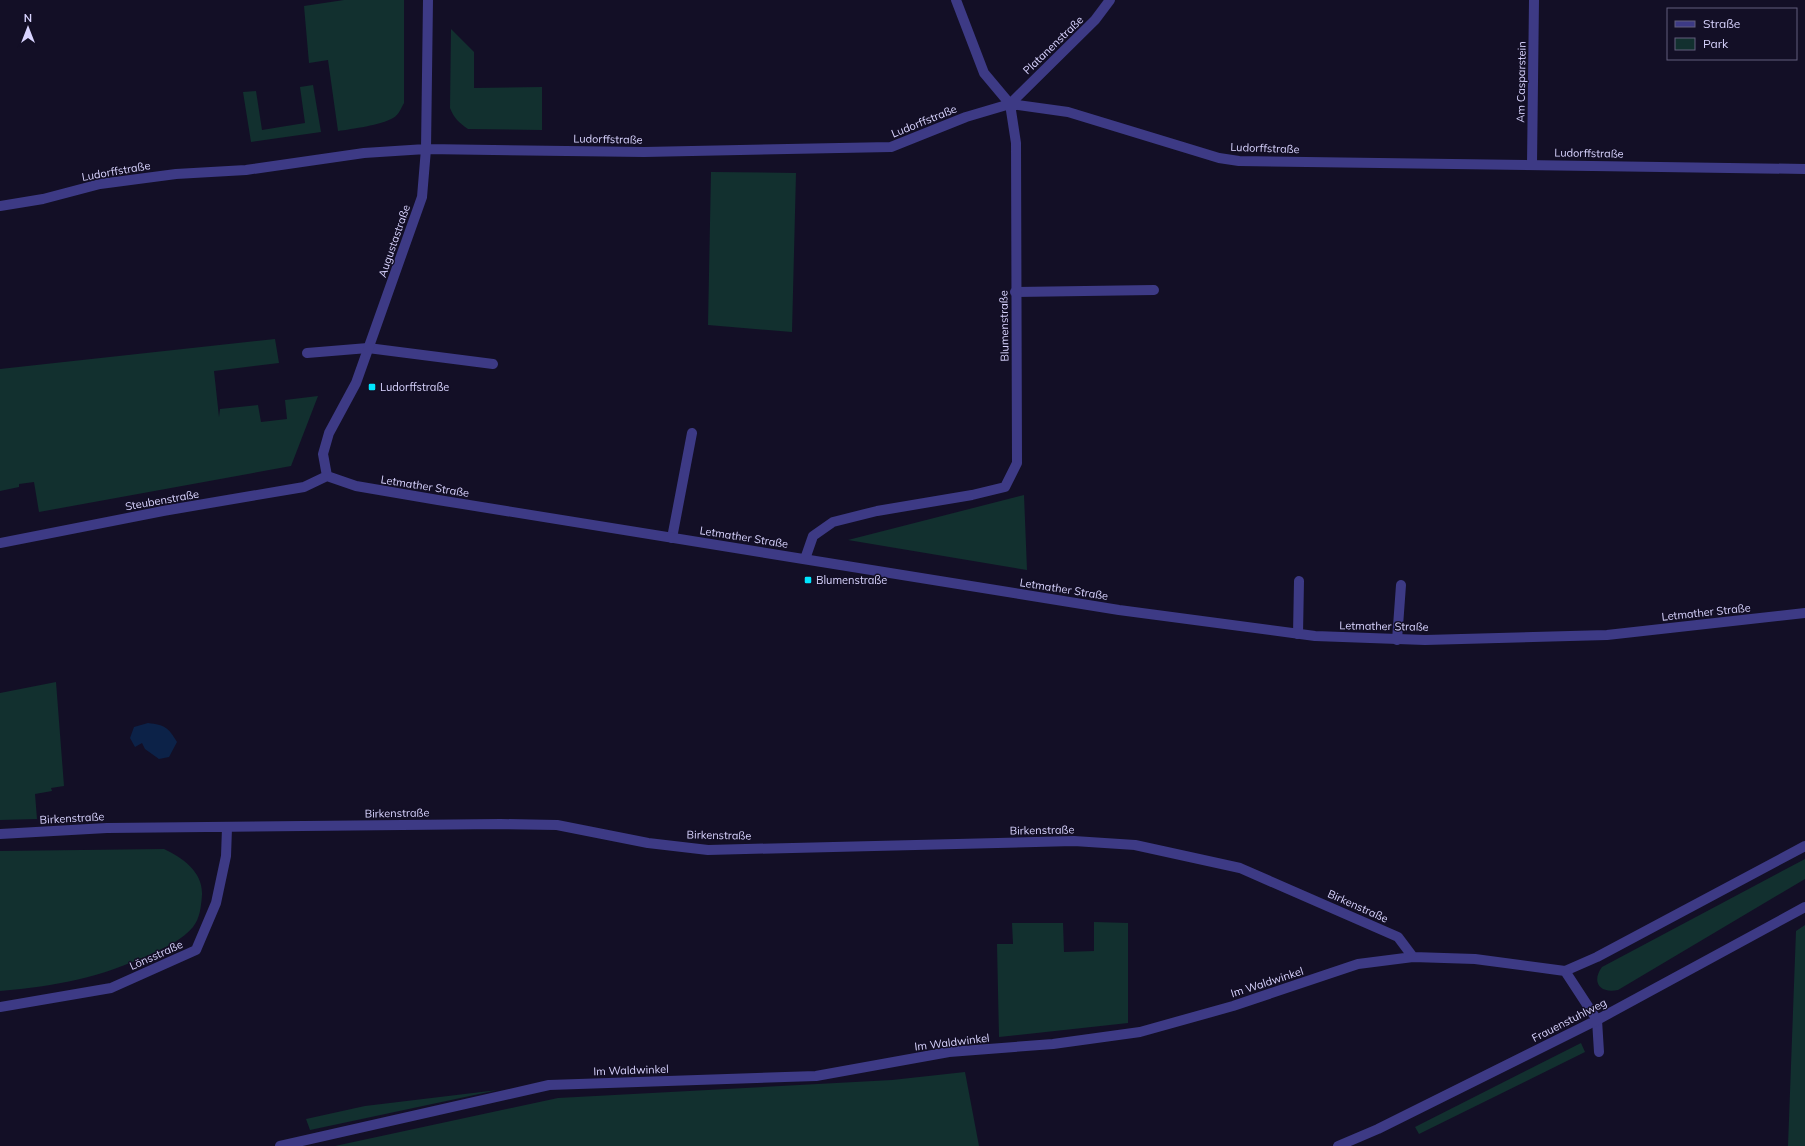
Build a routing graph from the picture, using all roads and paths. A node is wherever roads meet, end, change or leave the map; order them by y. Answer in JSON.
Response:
{"nodes":[{"id":1,"x":428,"y":0,"type":"edge"},
{"id":2,"x":956,"y":0,"type":"edge"},
{"id":3,"x":1110,"y":0,"type":"edge"},
{"id":4,"x":1534,"y":0,"type":"edge"},
{"id":5,"x":1010,"y":104,"type":"junction"},
{"id":6,"x":426,"y":149,"type":"junction"},
{"id":7,"x":1532,"y":164,"type":"junction"},
{"id":8,"x":1805,"y":169,"type":"edge"},
{"id":9,"x":0,"y":206,"type":"edge"},
{"id":10,"x":1154,"y":290,"type":"dead end"},
{"id":11,"x":1015,"y":292,"type":"junction"},
{"id":12,"x":368,"y":348,"type":"junction"},
{"id":13,"x":307,"y":353,"type":"dead end"},
{"id":14,"x":493,"y":364,"type":"dead end"},
{"id":15,"x":692,"y":433,"type":"dead end"},
{"id":16,"x":327,"y":476,"type":"junction"},
{"id":17,"x":672,"y":538,"type":"junction"},
{"id":18,"x":0,"y":543,"type":"edge"},
{"id":19,"x":805,"y":560,"type":"junction"},
{"id":20,"x":1299,"y":581,"type":"dead end"},
{"id":21,"x":1401,"y":586,"type":"dead end"},
{"id":22,"x":1805,"y":613,"type":"edge"},
{"id":23,"x":1298,"y":634,"type":"junction"},
{"id":24,"x":1397,"y":640,"type":"junction"},
{"id":25,"x":227,"y":828,"type":"junction"},
{"id":26,"x":0,"y":834,"type":"edge"},
{"id":27,"x":1805,"y":846,"type":"edge"},
{"id":28,"x":1805,"y":907,"type":"edge"},
{"id":29,"x":1413,"y":957,"type":"junction"},
{"id":30,"x":1565,"y":971,"type":"junction"},
{"id":31,"x":0,"y":1007,"type":"edge"},
{"id":32,"x":1597,"y":1020,"type":"junction"},
{"id":33,"x":1599,"y":1052,"type":"dead end"},
{"id":34,"x":280,"y":1146,"type":"edge"},
{"id":35,"x":1338,"y":1146,"type":"edge"}],
"edges":[{"from":1,"to":6,"type":"street","name":"Augustastraße"},
{"from":2,"to":5,"type":"street"},
{"from":3,"to":5,"type":"street","name":"Platanenstraße"},
{"from":4,"to":7,"type":"street","name":"Am Casparstein"},
{"from":5,"to":6,"type":"street","name":"Ludorffstraße"},
{"from":5,"to":7,"type":"street","name":"Ludorffstraße"},
{"from":5,"to":11,"type":"street","name":"Blumenstraße"},
{"from":6,"to":9,"type":"street","name":"Ludorffstraße"},
{"from":6,"to":12,"type":"street","name":"Augustastraße"},
{"from":7,"to":8,"type":"street","name":"Ludorffstraße"},
{"from":10,"to":11,"type":"street"},
{"from":11,"to":19,"type":"street","name":"Blumenstraße"},
{"from":12,"to":13,"type":"street"},
{"from":12,"to":14,"type":"street"},
{"from":12,"to":16,"type":"street","name":"Augustastraße"},
{"from":15,"to":17,"type":"street"},
{"from":16,"to":17,"type":"street","name":"Letmather Straße"},
{"from":16,"to":18,"type":"street","name":"Steubenstraße"},
{"from":17,"to":19,"type":"street","name":"Letmather Straße"},
{"from":19,"to":23,"type":"street","name":"Letmather Straße"},
{"from":20,"to":23,"type":"street"},
{"from":21,"to":24,"type":"street"},
{"from":22,"to":24,"type":"street","name":"Letmather Straße"},
{"from":23,"to":24,"type":"street","name":"Letmather Straße"},
{"from":25,"to":26,"type":"street","name":"Birkenstraße"},
{"from":25,"to":29,"type":"street","name":"Birkenstraße"},
{"from":25,"to":31,"type":"street","name":"Lönsstraße"},
{"from":27,"to":30,"type":"street"},
{"from":28,"to":32,"type":"street","name":"Frauenstuhlweg"},
{"from":29,"to":30,"type":"street","name":"Im Waldwinkel"},
{"from":29,"to":34,"type":"street","name":"Im Waldwinkel"},
{"from":30,"to":32,"type":"street"},
{"from":32,"to":33,"type":"street"},
{"from":32,"to":35,"type":"street","name":"Frauenstuhlweg"}]}
